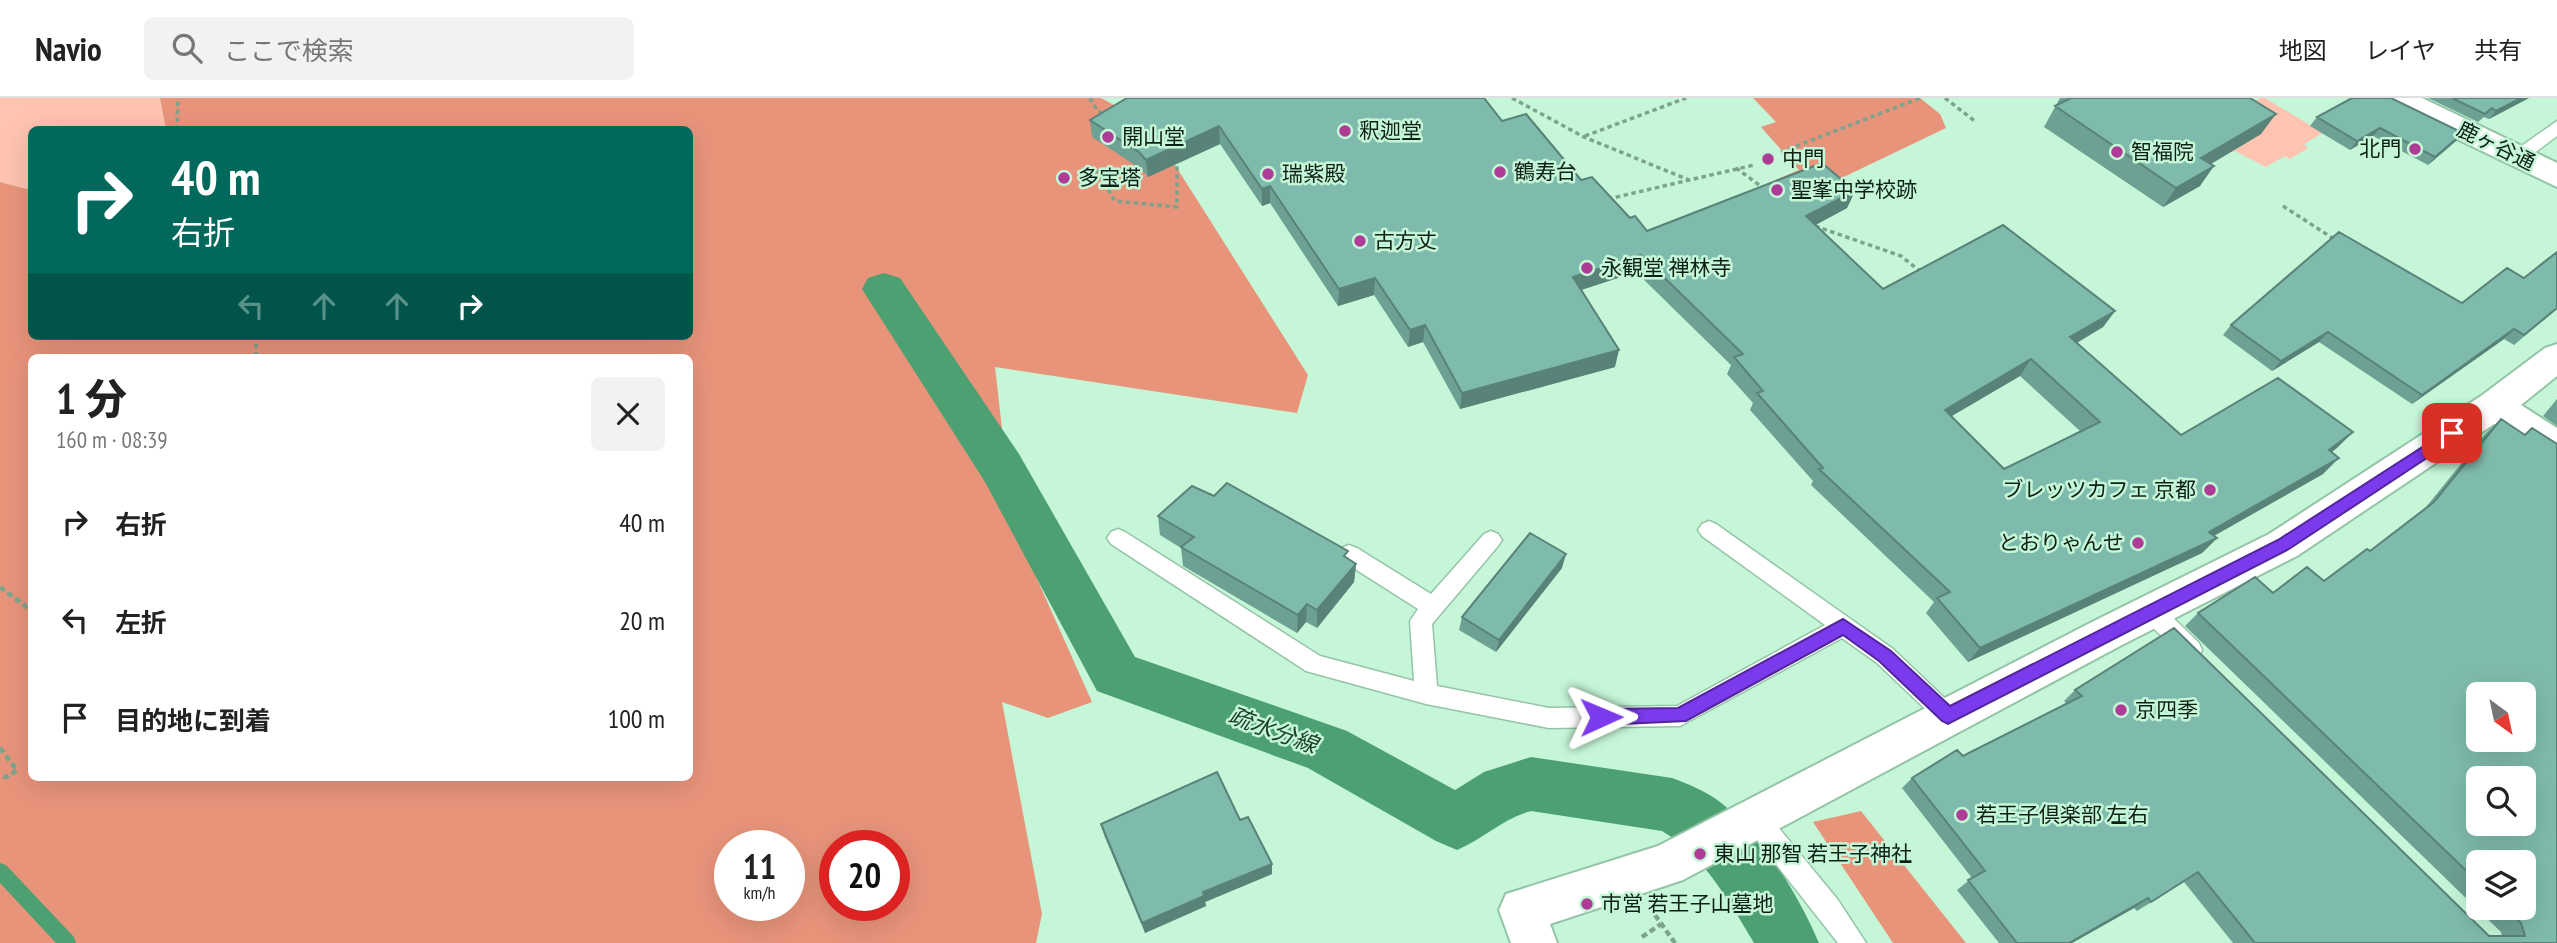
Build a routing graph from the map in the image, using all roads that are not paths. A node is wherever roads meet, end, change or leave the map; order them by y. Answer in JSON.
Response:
{"nodes":[{"id":1,"x":2397,"y":98,"type":"edge"},
{"id":2,"x":2557,"y":127,"type":"edge"},
{"id":3,"x":2519,"y":156,"type":"junction"},
{"id":4,"x":2557,"y":176,"type":"edge"},
{"id":5,"x":2557,"y":358,"type":"edge"},
{"id":6,"x":2494,"y":406,"type":"junction"},
{"id":7,"x":2557,"y":447,"type":"edge"},
{"id":8,"x":1709,"y":530,"type":"dead end"},
{"id":9,"x":1118,"y":538,"type":"dead end"},
{"id":10,"x":1491,"y":540,"type":"dead end"},
{"id":11,"x":1349,"y":554,"type":"edge"},
{"id":12,"x":1432,"y":606,"type":"junction"},
{"id":13,"x":2151,"y":611,"type":"junction"},
{"id":14,"x":1843,"y":626,"type":"junction"},
{"id":15,"x":2209,"y":667,"type":"edge"},
{"id":16,"x":1426,"y":694,"type":"junction"},
{"id":17,"x":1948,"y":716,"type":"junction"},
{"id":18,"x":1730,"y":831,"type":"junction"},
{"id":19,"x":1534,"y":943,"type":"edge"},
{"id":20,"x":1853,"y":943,"type":"edge"}],
"edges":[{"from":1,"to":3,"type":"street","name":"鹿ヶ谷通"},
{"from":2,"to":3,"type":"lane"},
{"from":3,"to":4,"type":"street","name":"鹿ヶ谷通"},
{"from":5,"to":6,"type":"street"},
{"from":6,"to":7,"type":"street"},
{"from":6,"to":13,"type":"street"},
{"from":8,"to":14,"type":"lane"},
{"from":9,"to":16,"type":"lane"},
{"from":10,"to":12,"type":"lane"},
{"from":11,"to":12,"type":"lane"},
{"from":12,"to":16,"type":"lane"},
{"from":13,"to":15,"type":"lane"},
{"from":13,"to":17,"type":"street"},
{"from":14,"to":16,"type":"lane"},
{"from":14,"to":17,"type":"lane"},
{"from":17,"to":18,"type":"street"},
{"from":18,"to":19,"type":"street"},
{"from":18,"to":20,"type":"lane"}]}
